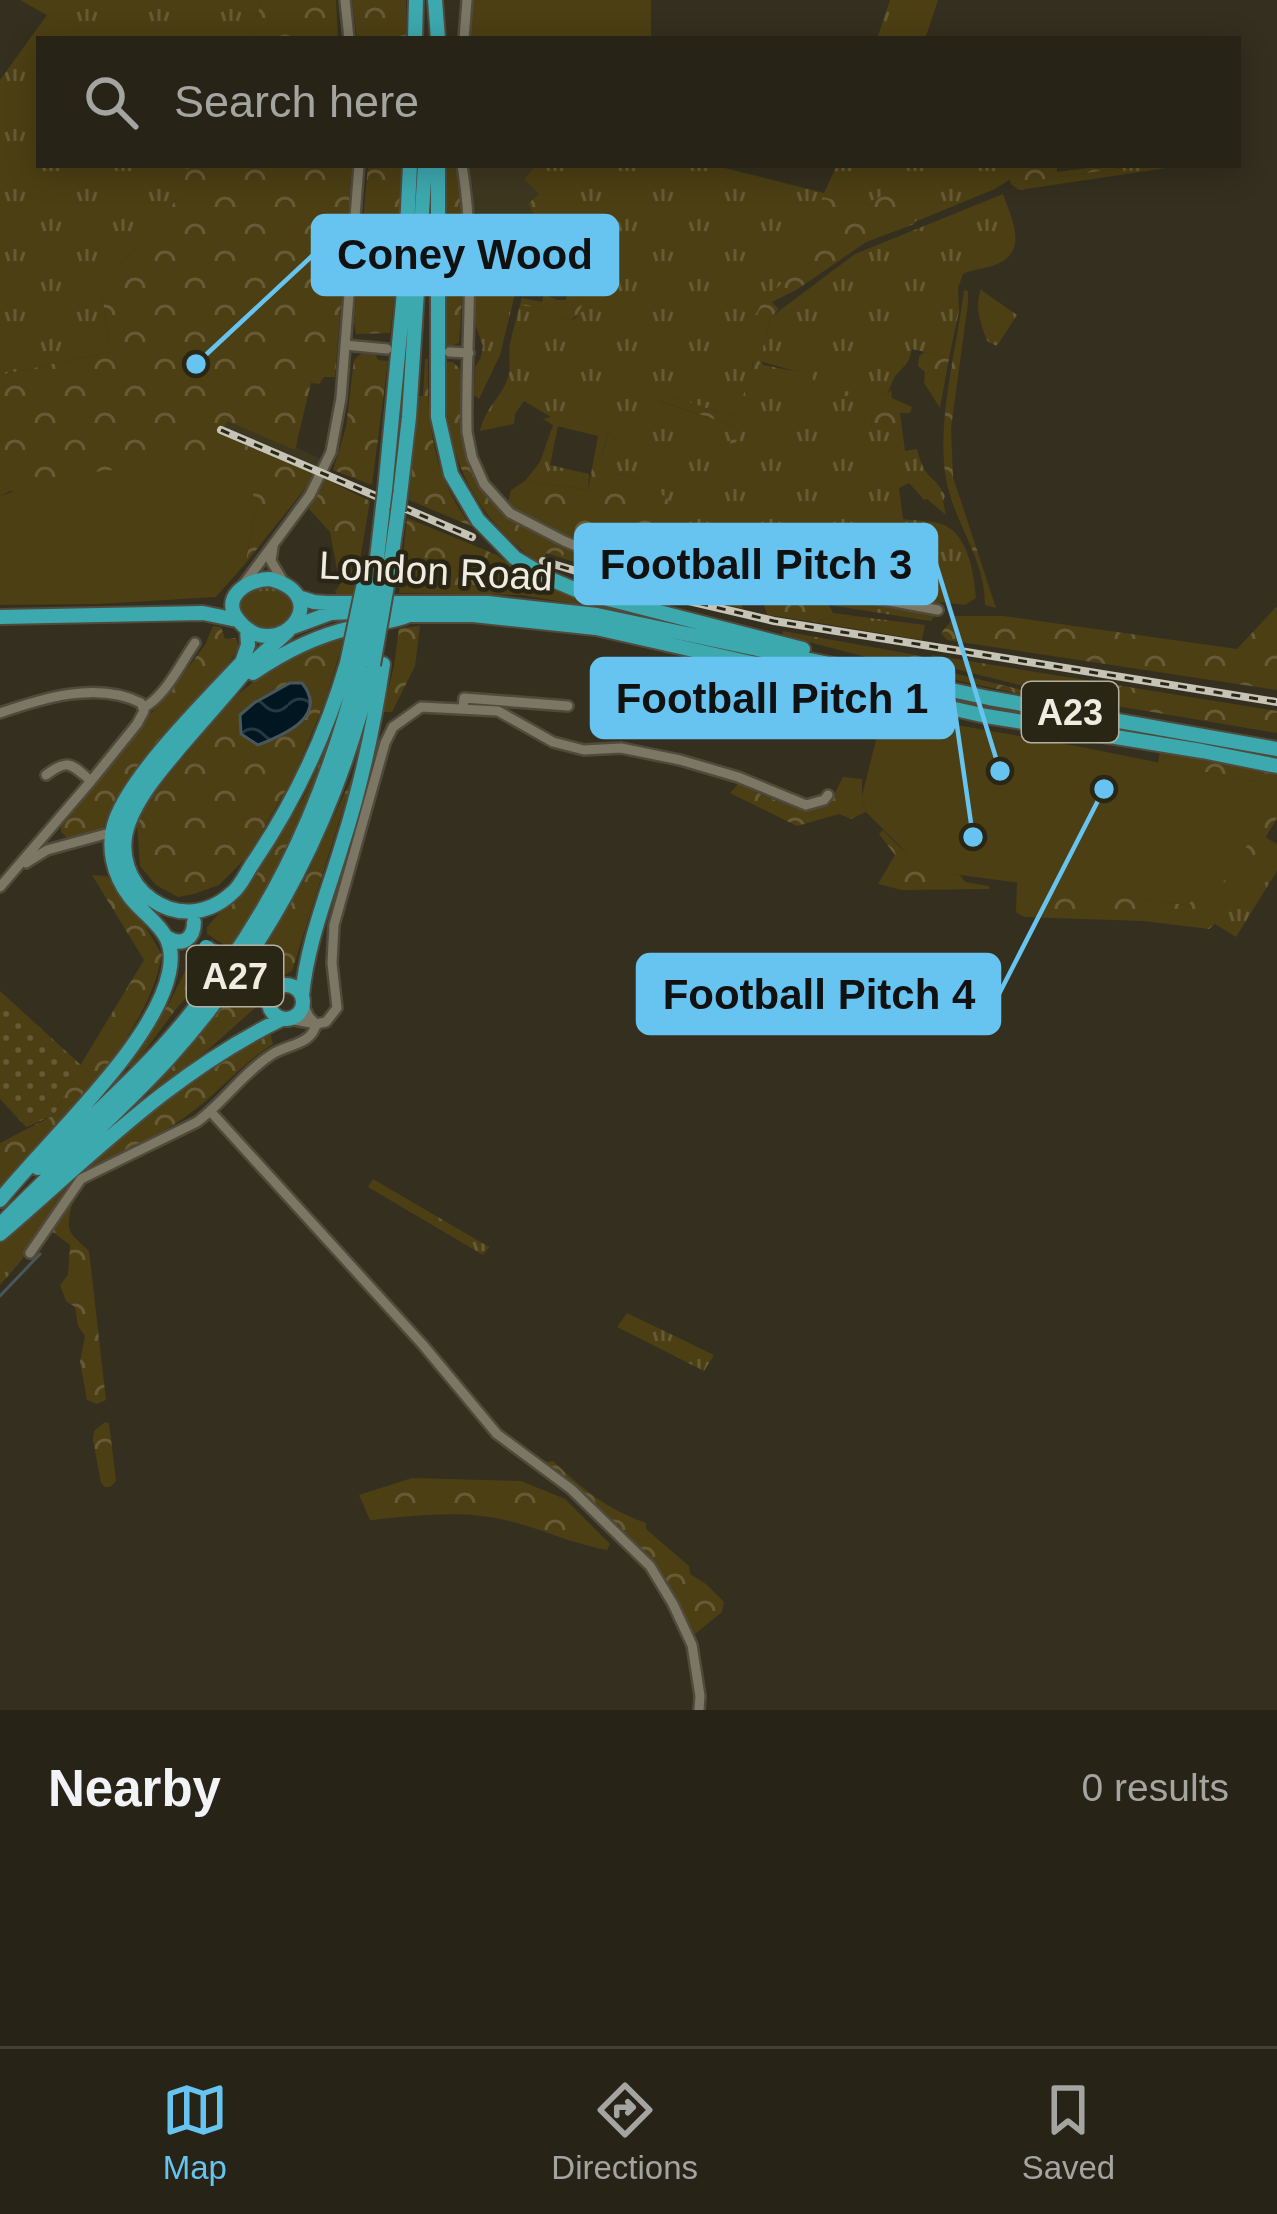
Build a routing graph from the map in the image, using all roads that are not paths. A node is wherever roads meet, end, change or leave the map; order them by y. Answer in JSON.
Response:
{"nodes":[{"id":1,"x":345,"y":0,"type":"edge"},
{"id":2,"x":416,"y":0,"type":"edge"},
{"id":3,"x":434,"y":0,"type":"edge"},
{"id":4,"x":467,"y":0,"type":"edge"},
{"id":5,"x":349,"y":36,"type":"edge"},
{"id":6,"x":415,"y":36,"type":"edge"},
{"id":7,"x":434,"y":36,"type":"edge"},
{"id":8,"x":464,"y":36,"type":"edge"},
{"id":9,"x":359,"y":168,"type":"edge"},
{"id":10,"x":410,"y":168,"type":"edge"},
{"id":11,"x":425,"y":168,"type":"edge"},
{"id":12,"x":438,"y":168,"type":"edge"},
{"id":13,"x":462,"y":168,"type":"edge"},
{"id":14,"x":345,"y":345,"type":"junction"},
{"id":15,"x":387,"y":349,"type":"dead end"},
{"id":16,"x":449,"y":352,"type":"dead end"},
{"id":17,"x":469,"y":353,"type":"junction"},
{"id":18,"x":391,"y":501,"type":"junction"},
{"id":19,"x":274,"y":542,"type":"junction"},
{"id":20,"x":378,"y":567,"type":"junction"},
{"id":21,"x":285,"y":584,"type":"junction"},
{"id":22,"x":239,"y":592,"type":"junction"},
{"id":23,"x":298,"y":597,"type":"junction"},
{"id":24,"x":938,"y":610,"type":"dead end"},
{"id":25,"x":203,"y":613,"type":"junction"},
{"id":26,"x":409,"y":616,"type":"junction"},
{"id":27,"x":0,"y":617,"type":"edge"},
{"id":28,"x":242,"y":624,"type":"junction"},
{"id":29,"x":290,"y":629,"type":"junction"},
{"id":30,"x":195,"y":643,"type":"dead end"},
{"id":31,"x":365,"y":664,"type":"junction"},
{"id":32,"x":865,"y":670,"type":"junction"},
{"id":33,"x":238,"y":683,"type":"junction"},
{"id":34,"x":568,"y":706,"type":"dead end"},
{"id":35,"x":143,"y":707,"type":"junction"},
{"id":36,"x":464,"y":709,"type":"junction"},
{"id":37,"x":0,"y":713,"type":"edge"},
{"id":38,"x":1277,"y":749,"type":"edge"},
{"id":39,"x":1277,"y":766,"type":"edge"},
{"id":40,"x":46,"y":775,"type":"dead end"},
{"id":41,"x":91,"y":781,"type":"junction"},
{"id":42,"x":828,"y":795,"type":"dead end"},
{"id":43,"x":54,"y":825,"type":"junction"},
{"id":44,"x":113,"y":832,"type":"junction"},
{"id":45,"x":93,"y":840,"type":"junction"},
{"id":46,"x":68,"y":844,"type":"junction"},
{"id":47,"x":112,"y":855,"type":"junction"},
{"id":48,"x":12,"y":873,"type":"junction"},
{"id":49,"x":244,"y":877,"type":"junction"},
{"id":50,"x":0,"y":887,"type":"edge"},
{"id":51,"x":140,"y":887,"type":"junction"},
{"id":52,"x":184,"y":916,"type":"junction"},
{"id":53,"x":170,"y":937,"type":"junction"},
{"id":54,"x":206,"y":946,"type":"junction"},
{"id":55,"x":273,"y":994,"type":"junction"},
{"id":56,"x":302,"y":1000,"type":"junction"},
{"id":57,"x":285,"y":1019,"type":"junction"},
{"id":58,"x":316,"y":1024,"type":"junction"},
{"id":59,"x":211,"y":1112,"type":"junction"},
{"id":60,"x":0,"y":1203,"type":"edge"},
{"id":61,"x":0,"y":1225,"type":"edge"},
{"id":62,"x":0,"y":1234,"type":"edge"},
{"id":63,"x":30,"y":1253,"type":"dead end"},
{"id":64,"x":699,"y":1710,"type":"edge"}],
"edges":[{"from":1,"to":5,"type":"street"},
{"from":2,"to":6,"type":"highway"},
{"from":3,"to":7,"type":"highway"},
{"from":4,"to":8,"type":"street"},
{"from":9,"to":14,"type":"street"},
{"from":10,"to":18,"type":"highway","number":"A27"},
{"from":11,"to":18,"type":"highway","number":"A27"},
{"from":12,"to":32,"type":"highway"},
{"from":13,"to":17,"type":"street"},
{"from":14,"to":15,"type":"street"},
{"from":14,"to":19,"type":"street"},
{"from":16,"to":17,"type":"street"},
{"from":17,"to":24,"type":"street"},
{"from":18,"to":20,"type":"highway","number":"A27"},
{"from":18,"to":20,"type":"highway","number":"A27"},
{"from":19,"to":21,"type":"street"},
{"from":19,"to":22,"type":"street"},
{"from":20,"to":31,"type":"highway","number":"A27","bridge":true},
{"from":20,"to":31,"type":"highway","number":"A27","bridge":true},
{"from":21,"to":22,"type":"highway"},
{"from":21,"to":23,"type":"highway"},
{"from":22,"to":25,"type":"highway"},
{"from":22,"to":28,"type":"highway"},
{"from":23,"to":29,"type":"highway"},
{"from":23,"to":32,"type":"highway","name":"London Road","number":"A23"},
{"from":25,"to":27,"type":"highway"},
{"from":25,"to":28,"type":"highway"},
{"from":26,"to":29,"type":"highway","name":"London Road","number":"A23"},
{"from":26,"to":33,"type":"highway"},
{"from":26,"to":39,"type":"highway","name":"London Road","number":"A23"},
{"from":28,"to":29,"type":"highway"},
{"from":28,"to":44,"type":"highway"},
{"from":29,"to":33,"type":"highway"},
{"from":30,"to":35,"type":"street"},
{"from":31,"to":49,"type":"highway","number":"A27"},
{"from":31,"to":56,"type":"highway","number":"A27"},
{"from":31,"to":60,"type":"highway","number":"A27"},
{"from":31,"to":61,"type":"highway","number":"A27"},
{"from":32,"to":38,"type":"highway","name":"London Road","number":"A23"},
{"from":33,"to":51,"type":"highway"},
{"from":34,"to":36,"type":"street"},
{"from":35,"to":37,"type":"street"},
{"from":35,"to":41,"type":"street"},
{"from":36,"to":42,"type":"street"},
{"from":36,"to":58,"type":"street"},
{"from":40,"to":41,"type":"street"},
{"from":41,"to":43,"type":"street"},
{"from":43,"to":46,"type":"street"},
{"from":43,"to":48,"type":"street"},
{"from":44,"to":45,"type":"street"},
{"from":44,"to":47,"type":"highway"},
{"from":45,"to":46,"type":"street"},
{"from":45,"to":47,"type":"street"},
{"from":46,"to":48,"type":"street"},
{"from":47,"to":53,"type":"highway","number":"A27"},
{"from":48,"to":50,"type":"street"},
{"from":49,"to":51,"type":"highway","number":"A27"},
{"from":49,"to":52,"type":"highway","number":"A27"},
{"from":51,"to":52,"type":"highway","number":"A27"},
{"from":52,"to":53,"type":"highway"},
{"from":52,"to":53,"type":"highway"},
{"from":52,"to":54,"type":"highway","number":"A27"},
{"from":53,"to":54,"type":"highway","number":"A27"},
{"from":53,"to":60,"type":"highway","number":"A27"},
{"from":54,"to":55,"type":"highway","number":"A27","bridge":true},
{"from":55,"to":56,"type":"highway"},
{"from":55,"to":57,"type":"highway"},
{"from":56,"to":57,"type":"highway"},
{"from":56,"to":58,"type":"street"},
{"from":57,"to":58,"type":"street"},
{"from":57,"to":62,"type":"highway","number":"A27"},
{"from":58,"to":59,"type":"street"},
{"from":59,"to":63,"type":"street"},
{"from":59,"to":64,"type":"street"}]}
